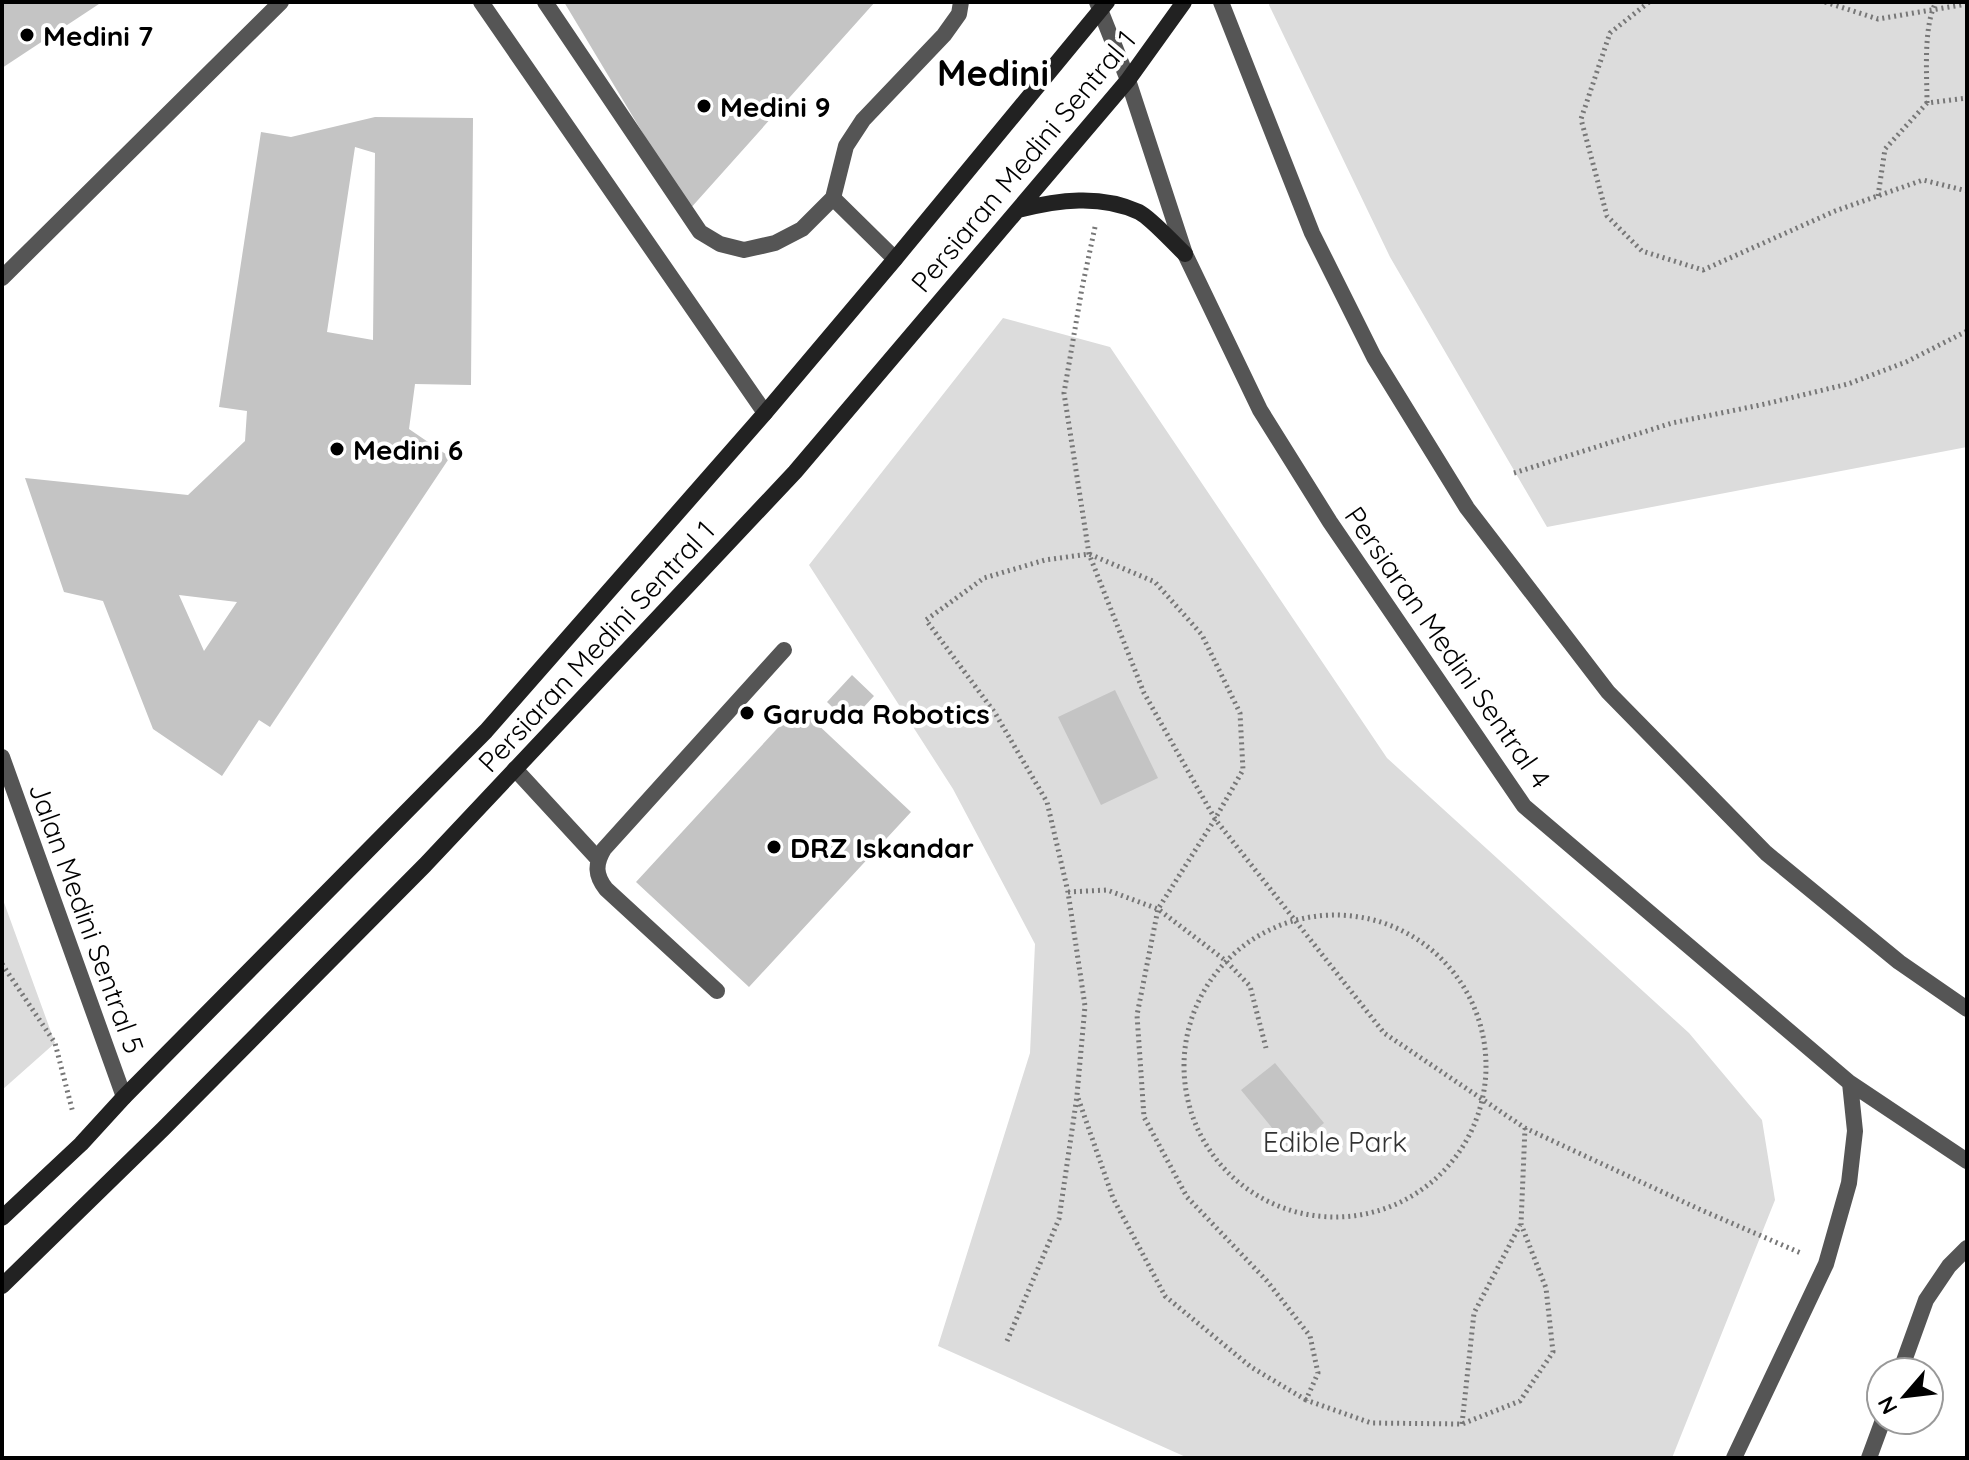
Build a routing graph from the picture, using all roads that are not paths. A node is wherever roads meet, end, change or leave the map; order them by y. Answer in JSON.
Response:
{"nodes":[{"id":1,"x":281,"y":2,"type":"edge"},
{"id":2,"x":481,"y":2,"type":"edge"},
{"id":3,"x":545,"y":2,"type":"edge"},
{"id":4,"x":961,"y":2,"type":"edge"},
{"id":5,"x":1184,"y":2,"type":"edge"},
{"id":6,"x":1221,"y":2,"type":"edge"},
{"id":7,"x":1102,"y":5,"type":"edge"},
{"id":8,"x":1128,"y":80,"type":"junction"},
{"id":9,"x":833,"y":198,"type":"junction"},
{"id":10,"x":1018,"y":210,"type":"junction"},
{"id":11,"x":1185,"y":254,"type":"junction"},
{"id":12,"x":895,"y":259,"type":"junction"},
{"id":13,"x":2,"y":278,"type":"edge"},
{"id":14,"x":765,"y":413,"type":"junction"},
{"id":15,"x":784,"y":650,"type":"dead end"},
{"id":16,"x":2,"y":757,"type":"edge"},
{"id":17,"x":515,"y":769,"type":"junction"},
{"id":18,"x":598,"y":859,"type":"junction"},
{"id":19,"x":717,"y":991,"type":"dead end"},
{"id":20,"x":1967,"y":1009,"type":"edge"},
{"id":21,"x":1850,"y":1083,"type":"junction"},
{"id":22,"x":124,"y":1097,"type":"junction"},
{"id":23,"x":1967,"y":1161,"type":"edge"},
{"id":24,"x":2,"y":1218,"type":"edge"},
{"id":25,"x":1967,"y":1248,"type":"edge"},
{"id":26,"x":2,"y":1286,"type":"edge"},
{"id":27,"x":1906,"y":1356,"type":"edge"},
{"id":28,"x":1877,"y":1436,"type":"edge"},
{"id":29,"x":1734,"y":1458,"type":"edge"},
{"id":30,"x":1869,"y":1458,"type":"edge"}],
"edges":[{"from":1,"to":13,"type":"street"},
{"from":2,"to":14,"type":"street"},
{"from":3,"to":9,"type":"street"},
{"from":4,"to":9,"type":"street"},
{"from":5,"to":8,"type":"street","name":"Persiaran Medini Sentral 1"},
{"from":6,"to":20,"type":"street"},
{"from":7,"to":8,"type":"street","name":"Persiaran Medini Sentral 4"},
{"from":7,"to":12,"type":"street","name":"Persiaran Medini Sentral 1"},
{"from":8,"to":10,"type":"street","name":"Persiaran Medini Sentral 1"},
{"from":8,"to":11,"type":"street","name":"Persiaran Medini Sentral 4"},
{"from":9,"to":12,"type":"street"},
{"from":10,"to":11,"type":"street"},
{"from":10,"to":17,"type":"street","name":"Persiaran Medini Sentral 1"},
{"from":11,"to":21,"type":"street","name":"Persiaran Medini Sentral 4"},
{"from":12,"to":14,"type":"street","name":"Persiaran Medini Sentral 1"},
{"from":14,"to":22,"type":"street","name":"Persiaran Medini Sentral 1"},
{"from":15,"to":18,"type":"street"},
{"from":16,"to":22,"type":"street","name":"Jalan Medini Sentral 5"},
{"from":17,"to":18,"type":"street"},
{"from":17,"to":26,"type":"street","name":"Persiaran Medini Sentral 1"},
{"from":18,"to":19,"type":"street"},
{"from":21,"to":23,"type":"street","name":"Persiaran Medini Sentral 4"},
{"from":21,"to":29,"type":"street"},
{"from":22,"to":24,"type":"street","name":"Persiaran Medini Sentral 1"},
{"from":25,"to":27,"type":"street"},
{"from":28,"to":30,"type":"street"}]}
